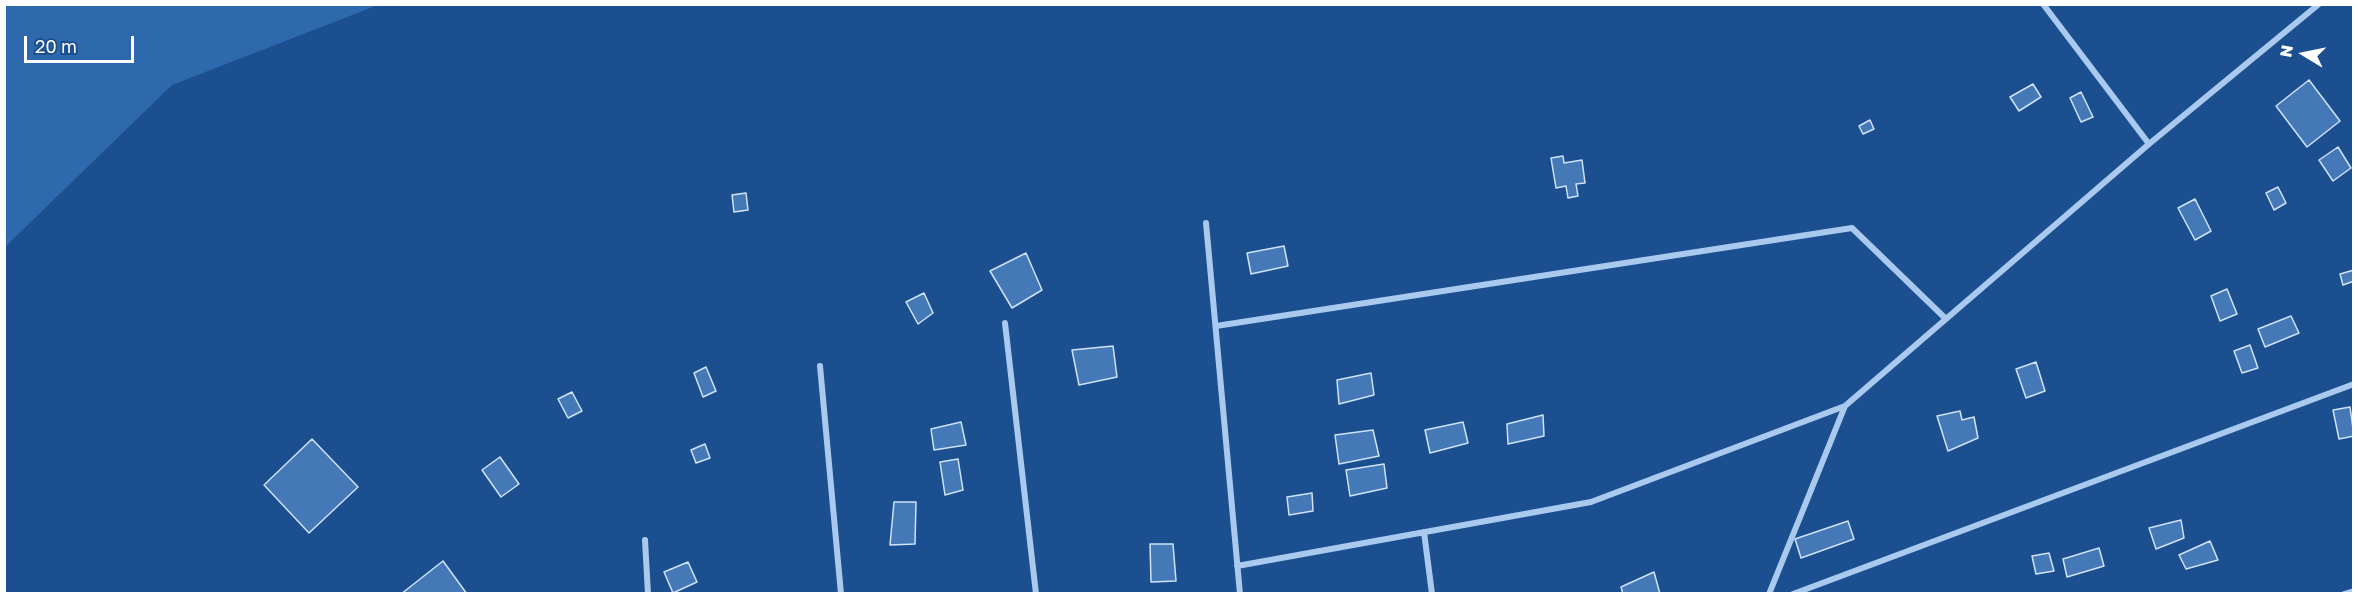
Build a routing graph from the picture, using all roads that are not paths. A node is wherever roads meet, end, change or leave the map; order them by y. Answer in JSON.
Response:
{"nodes":[{"id":1,"x":2043,"y":4,"type":"edge"},
{"id":2,"x":2319,"y":4,"type":"edge"},
{"id":3,"x":2149,"y":144,"type":"junction"},
{"id":4,"x":1206,"y":223,"type":"dead end"},
{"id":5,"x":1946,"y":319,"type":"junction"},
{"id":6,"x":1005,"y":323,"type":"dead end"},
{"id":7,"x":1216,"y":326,"type":"junction"},
{"id":8,"x":820,"y":366,"type":"dead end"},
{"id":9,"x":2354,"y":384,"type":"edge"},
{"id":10,"x":1845,"y":406,"type":"junction"},
{"id":11,"x":1424,"y":532,"type":"junction"},
{"id":12,"x":645,"y":540,"type":"dead end"},
{"id":13,"x":1237,"y":566,"type":"junction"},
{"id":14,"x":2354,"y":591,"type":"edge"},
{"id":15,"x":648,"y":594,"type":"edge"},
{"id":16,"x":841,"y":594,"type":"edge"},
{"id":17,"x":1036,"y":594,"type":"edge"},
{"id":18,"x":1240,"y":594,"type":"edge"},
{"id":19,"x":1432,"y":594,"type":"edge"},
{"id":20,"x":1769,"y":594,"type":"edge"},
{"id":21,"x":1793,"y":594,"type":"edge"},
{"id":22,"x":2344,"y":594,"type":"edge"}],
"edges":[{"from":1,"to":3,"type":"street"},
{"from":2,"to":3,"type":"street"},
{"from":3,"to":5,"type":"street"},
{"from":4,"to":7,"type":"street"},
{"from":5,"to":7,"type":"street"},
{"from":5,"to":10,"type":"street"},
{"from":6,"to":17,"type":"street"},
{"from":7,"to":13,"type":"street"},
{"from":8,"to":16,"type":"street"},
{"from":9,"to":21,"type":"street"},
{"from":10,"to":11,"type":"street"},
{"from":10,"to":20,"type":"street"},
{"from":11,"to":13,"type":"street"},
{"from":11,"to":19,"type":"street"},
{"from":12,"to":15,"type":"street"},
{"from":13,"to":18,"type":"street"},
{"from":14,"to":22,"type":"street"}]}
